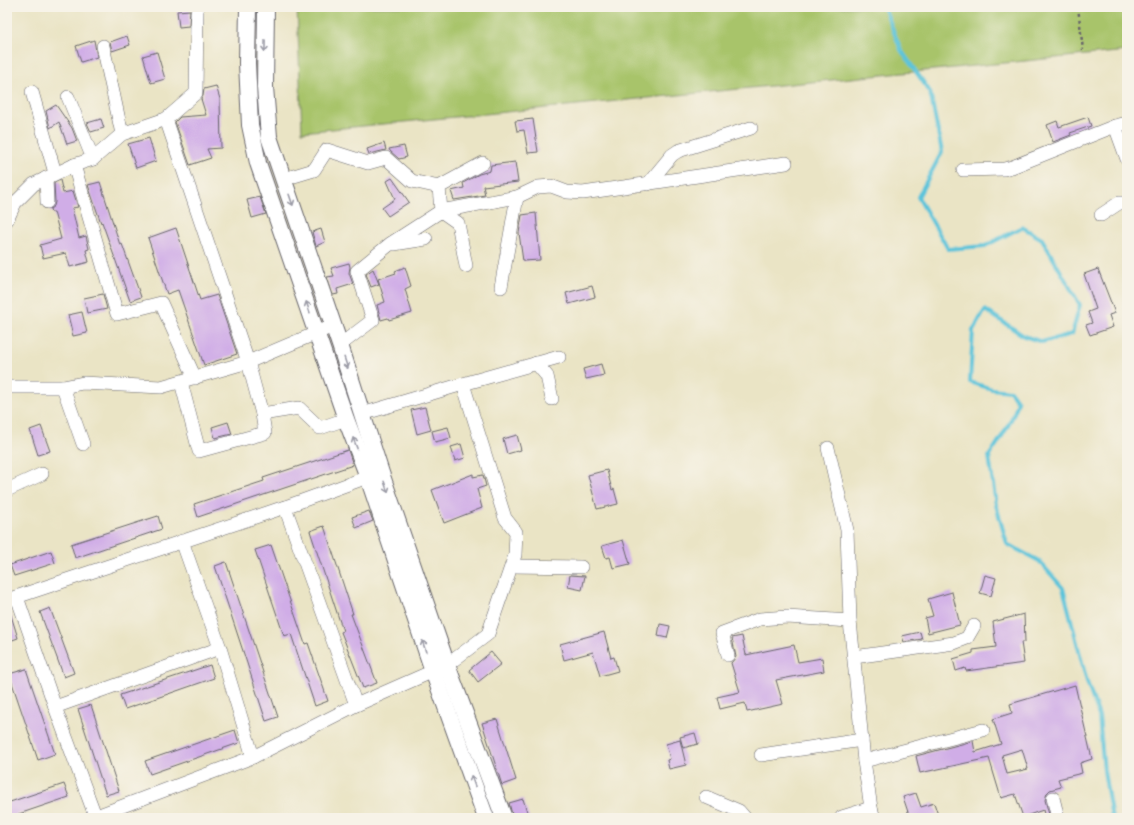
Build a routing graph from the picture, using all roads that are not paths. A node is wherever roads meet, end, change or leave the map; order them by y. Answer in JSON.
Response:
{"nodes":[{"id":1,"x":248,"y":7,"type":"edge"},
{"id":2,"x":266,"y":7,"type":"edge"},
{"id":3,"x":197,"y":12,"type":"dead end"},
{"id":4,"x":103,"y":46,"type":"dead end"},
{"id":5,"x":32,"y":92,"type":"dead end"},
{"id":6,"x":68,"y":97,"type":"dead end"},
{"id":7,"x":166,"y":119,"type":"junction"},
{"id":8,"x":1121,"y":125,"type":"edge"},
{"id":9,"x":751,"y":128,"type":"dead end"},
{"id":10,"x":122,"y":134,"type":"junction"},
{"id":11,"x":93,"y":159,"type":"junction"},
{"id":12,"x":1127,"y":159,"type":"edge"},
{"id":13,"x":483,"y":163,"type":"dead end"},
{"id":14,"x":786,"y":163,"type":"dead end"},
{"id":15,"x":74,"y":165,"type":"junction"},
{"id":16,"x":962,"y":170,"type":"dead end"},
{"id":17,"x":51,"y":176,"type":"junction"},
{"id":18,"x":284,"y":179,"type":"junction"},
{"id":19,"x":648,"y":184,"type":"junction"},
{"id":20,"x":439,"y":187,"type":"junction"},
{"id":21,"x":517,"y":197,"type":"junction"},
{"id":22,"x":46,"y":202,"type":"dead end"},
{"id":23,"x":1127,"y":203,"type":"edge"},
{"id":24,"x":441,"y":210,"type":"junction"},
{"id":25,"x":1101,"y":215,"type":"dead end"},
{"id":26,"x":7,"y":220,"type":"edge"},
{"id":27,"x":426,"y":239,"type":"dead end"},
{"id":28,"x":390,"y":244,"type":"junction"},
{"id":29,"x":466,"y":266,"type":"dead end"},
{"id":30,"x":500,"y":287,"type":"dead end"},
{"id":31,"x":333,"y":326,"type":"junction"},
{"id":32,"x":317,"y":333,"type":"junction"},
{"id":33,"x":340,"y":345,"type":"junction"},
{"id":34,"x":559,"y":357,"type":"dead end"},
{"id":35,"x":248,"y":362,"type":"junction"},
{"id":36,"x":536,"y":363,"type":"junction"},
{"id":37,"x":195,"y":378,"type":"junction"},
{"id":38,"x":181,"y":382,"type":"junction"},
{"id":39,"x":463,"y":384,"type":"junction"},
{"id":40,"x":7,"y":387,"type":"edge"},
{"id":41,"x":63,"y":387,"type":"junction"},
{"id":42,"x":552,"y":398,"type":"dead end"},
{"id":43,"x":262,"y":414,"type":"junction"},
{"id":44,"x":362,"y":414,"type":"junction"},
{"id":45,"x":346,"y":419,"type":"junction"},
{"id":46,"x":83,"y":444,"type":"dead end"},
{"id":47,"x":828,"y":448,"type":"dead end"},
{"id":48,"x":42,"y":474,"type":"dead end"},
{"id":49,"x":368,"y":477,"type":"junction"},
{"id":50,"x":7,"y":490,"type":"edge"},
{"id":51,"x":285,"y":507,"type":"junction"},
{"id":52,"x":182,"y":542,"type":"junction"},
{"id":53,"x":512,"y":566,"type":"junction"},
{"id":54,"x":581,"y":567,"type":"dead end"},
{"id":55,"x":12,"y":598,"type":"edge"},
{"id":56,"x":850,"y":621,"type":"junction"},
{"id":57,"x":974,"y":626,"type":"dead end"},
{"id":58,"x":220,"y":648,"type":"junction"},
{"id":59,"x":728,"y":655,"type":"dead end"},
{"id":60,"x":854,"y":657,"type":"junction"},
{"id":61,"x":440,"y":668,"type":"junction"},
{"id":62,"x":356,"y":705,"type":"junction"},
{"id":63,"x":55,"y":707,"type":"junction"},
{"id":64,"x":984,"y":730,"type":"dead end"},
{"id":65,"x":862,"y":740,"type":"junction"},
{"id":66,"x":761,"y":755,"type":"dead end"},
{"id":67,"x":253,"y":757,"type":"junction"},
{"id":68,"x":864,"y":761,"type":"junction"},
{"id":69,"x":706,"y":797,"type":"dead end"},
{"id":70,"x":1052,"y":798,"type":"dead end"},
{"id":71,"x":873,"y":813,"type":"edge"},
{"id":72,"x":94,"y":817,"type":"edge"},
{"id":73,"x":486,"y":818,"type":"edge"},
{"id":74,"x":504,"y":818,"type":"edge"},
{"id":75,"x":745,"y":818,"type":"edge"},
{"id":76,"x":842,"y":818,"type":"edge"},
{"id":77,"x":1058,"y":818,"type":"edge"}],
"edges":[{"from":32,"to":1,"type":"street","one_way":true},
{"from":2,"to":18,"type":"street","one_way":true},
{"from":3,"to":7,"type":"street"},
{"from":4,"to":10,"type":"street"},
{"from":5,"to":17,"type":"street"},
{"from":6,"to":11,"type":"street"},
{"from":7,"to":10,"type":"street"},
{"from":7,"to":35,"type":"street"},
{"from":8,"to":12,"type":"street"},
{"from":8,"to":16,"type":"street"},
{"from":9,"to":19,"type":"street"},
{"from":10,"to":11,"type":"street"},
{"from":11,"to":15,"type":"street"},
{"from":13,"to":20,"type":"street"},
{"from":14,"to":19,"type":"street"},
{"from":15,"to":17,"type":"street"},
{"from":15,"to":37,"type":"street"},
{"from":17,"to":22,"type":"street"},
{"from":17,"to":26,"type":"street"},
{"from":18,"to":20,"type":"street"},
{"from":18,"to":31,"type":"street","one_way":true},
{"from":19,"to":21,"type":"street"},
{"from":20,"to":24,"type":"street"},
{"from":21,"to":24,"type":"street"},
{"from":21,"to":30,"type":"street"},
{"from":23,"to":25,"type":"street"},
{"from":24,"to":28,"type":"street"},
{"from":24,"to":29,"type":"street"},
{"from":27,"to":28,"type":"street"},
{"from":28,"to":33,"type":"street"},
{"from":31,"to":32,"type":"street"},
{"from":31,"to":33,"type":"street"},
{"from":32,"to":35,"type":"street"},
{"from":32,"to":45,"type":"street"},
{"from":33,"to":44,"type":"street","one_way":true},
{"from":34,"to":36,"type":"street"},
{"from":35,"to":37,"type":"street"},
{"from":35,"to":43,"type":"street"},
{"from":36,"to":39,"type":"street"},
{"from":36,"to":42,"type":"street"},
{"from":37,"to":38,"type":"street"},
{"from":38,"to":41,"type":"street"},
{"from":38,"to":43,"type":"street"},
{"from":39,"to":44,"type":"street"},
{"from":39,"to":53,"type":"street"},
{"from":40,"to":41,"type":"street"},
{"from":41,"to":46,"type":"street"},
{"from":43,"to":45,"type":"street"},
{"from":44,"to":61,"type":"street","one_way":true},
{"from":49,"to":45,"type":"street","one_way":true},
{"from":47,"to":56,"type":"street"},
{"from":48,"to":50,"type":"street"},
{"from":49,"to":51,"type":"street"},
{"from":61,"to":49,"type":"street","one_way":true},
{"from":51,"to":52,"type":"street"},
{"from":51,"to":62,"type":"street"},
{"from":52,"to":55,"type":"street"},
{"from":52,"to":58,"type":"street"},
{"from":53,"to":54,"type":"street"},
{"from":53,"to":61,"type":"street"},
{"from":55,"to":63,"type":"street"},
{"from":56,"to":59,"type":"street"},
{"from":56,"to":60,"type":"street"},
{"from":57,"to":60,"type":"street"},
{"from":58,"to":63,"type":"street"},
{"from":58,"to":67,"type":"street"},
{"from":60,"to":65,"type":"street"},
{"from":61,"to":62,"type":"street"},
{"from":73,"to":61,"type":"street","one_way":true},
{"from":61,"to":74,"type":"street"},
{"from":62,"to":67,"type":"street"},
{"from":63,"to":72,"type":"street"},
{"from":64,"to":68,"type":"street"},
{"from":65,"to":66,"type":"street"},
{"from":65,"to":68,"type":"street"},
{"from":67,"to":72,"type":"street"},
{"from":68,"to":71,"type":"street"},
{"from":69,"to":75,"type":"street"},
{"from":70,"to":77,"type":"street"},
{"from":71,"to":76,"type":"street"}]}
